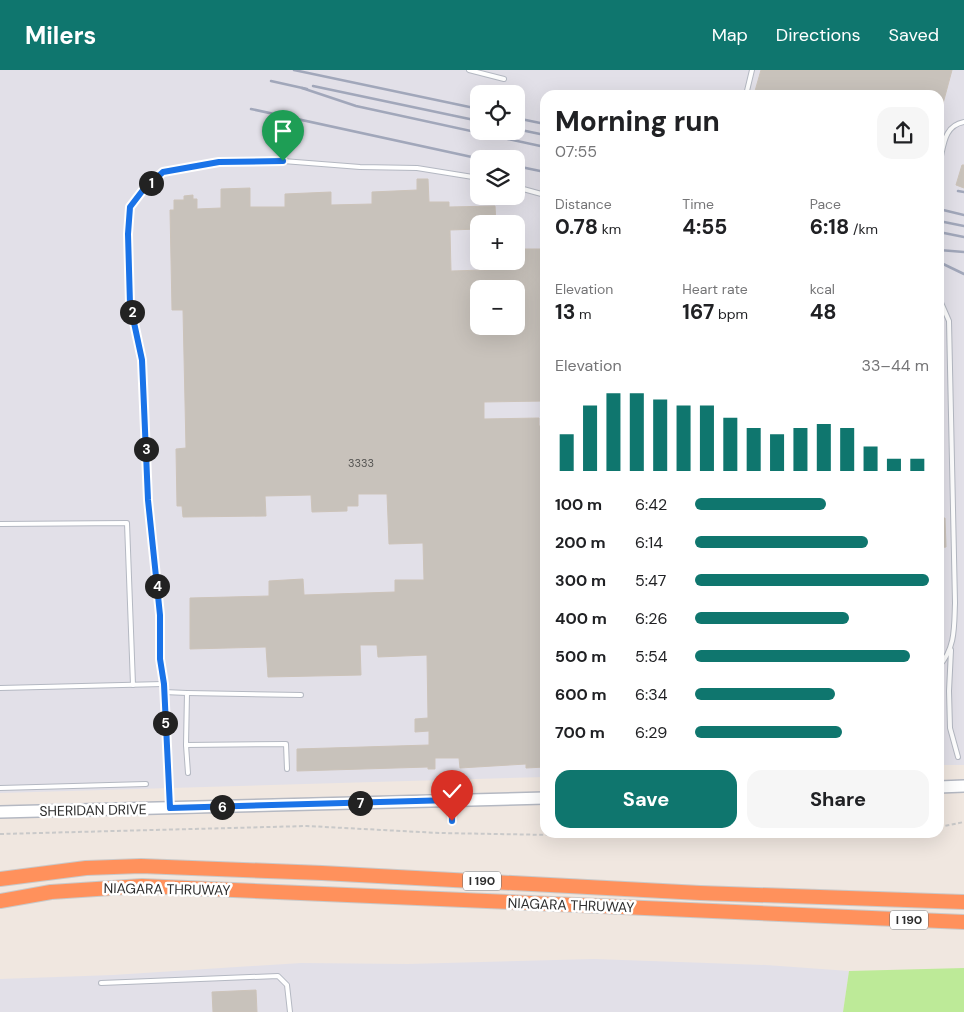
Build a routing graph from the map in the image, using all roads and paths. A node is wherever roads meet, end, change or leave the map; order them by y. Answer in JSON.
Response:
{"nodes":[{"id":1,"x":469,"y":70,"type":"edge"},
{"id":2,"x":752,"y":70,"type":"edge"},
{"id":3,"x":504,"y":78,"type":"dead end"},
{"id":4,"x":747,"y":90,"type":"edge"},
{"id":5,"x":964,"y":122,"type":"edge"},
{"id":6,"x":944,"y":145,"type":"edge"},
{"id":7,"x":470,"y":177,"type":"edge"},
{"id":8,"x":525,"y":189,"type":"edge"},
{"id":9,"x":540,"y":194,"type":"edge"},
{"id":10,"x":944,"y":310,"type":"edge"},
{"id":11,"x":0,"y":524,"type":"edge"},
{"id":12,"x":951,"y":645,"type":"junction"},
{"id":13,"x":944,"y":660,"type":"edge"},
{"id":14,"x":164,"y":684,"type":"junction"},
{"id":15,"x":133,"y":685,"type":"junction"},
{"id":16,"x":0,"y":688,"type":"edge"},
{"id":17,"x":164,"y":692,"type":"junction"},
{"id":18,"x":187,"y":693,"type":"junction"},
{"id":19,"x":301,"y":695,"type":"dead end"},
{"id":20,"x":186,"y":745,"type":"junction"},
{"id":21,"x":958,"y":757,"type":"dead end"},
{"id":22,"x":287,"y":769,"type":"dead end"},
{"id":23,"x":188,"y":774,"type":"dead end"},
{"id":24,"x":146,"y":784,"type":"dead end"},
{"id":25,"x":964,"y":786,"type":"edge"},
{"id":26,"x":944,"y":787,"type":"edge"},
{"id":27,"x":0,"y":788,"type":"edge"},
{"id":28,"x":540,"y":798,"type":"edge"},
{"id":29,"x":452,"y":800,"type":"junction"},
{"id":30,"x":170,"y":808,"type":"junction"},
{"id":31,"x":0,"y":812,"type":"edge"},
{"id":32,"x":452,"y":821,"type":"dead end"},
{"id":33,"x":964,"y":822,"type":"edge"},
{"id":34,"x":944,"y":826,"type":"edge"},
{"id":35,"x":0,"y":834,"type":"edge"},
{"id":36,"x":540,"y":835,"type":"edge"},
{"id":37,"x":0,"y":879,"type":"edge"},
{"id":38,"x":0,"y":901,"type":"edge"},
{"id":39,"x":964,"y":902,"type":"edge"},
{"id":40,"x":963,"y":922,"type":"edge"},
{"id":41,"x":101,"y":983,"type":"dead end"},
{"id":42,"x":290,"y":1012,"type":"edge"}],
"edges":[{"from":1,"to":3,"type":"lane"},
{"from":2,"to":4,"type":"lane"},
{"from":5,"to":6,"type":"lane"},
{"from":7,"to":14,"type":"lane"},
{"from":8,"to":9,"type":"lane"},
{"from":10,"to":12,"type":"lane"},
{"from":11,"to":15,"type":"lane"},
{"from":12,"to":13,"type":"lane"},
{"from":12,"to":21,"type":"lane"},
{"from":14,"to":15,"type":"lane"},
{"from":14,"to":17,"type":"lane"},
{"from":15,"to":16,"type":"lane"},
{"from":17,"to":18,"type":"lane"},
{"from":17,"to":30,"type":"lane"},
{"from":18,"to":19,"type":"lane"},
{"from":18,"to":20,"type":"lane"},
{"from":20,"to":22,"type":"lane"},
{"from":20,"to":23,"type":"lane"},
{"from":24,"to":27,"type":"lane"},
{"from":25,"to":26,"type":"main road"},
{"from":28,"to":29,"type":"main road","name":"SHERIDAN DRIVE"},
{"from":29,"to":30,"type":"main road","name":"SHERIDAN DRIVE"},
{"from":29,"to":32,"type":"lane"},
{"from":30,"to":31,"type":"main road","name":"SHERIDAN DRIVE"},
{"from":33,"to":34,"type":"path"},
{"from":35,"to":36,"type":"path"},
{"from":37,"to":39,"type":"highway","name":"NIAGARA THRUWAY","number":"I 190"},
{"from":38,"to":40,"type":"highway","name":"NIAGARA THRUWAY","number":"I 190"},
{"from":41,"to":42,"type":"lane"}]}
